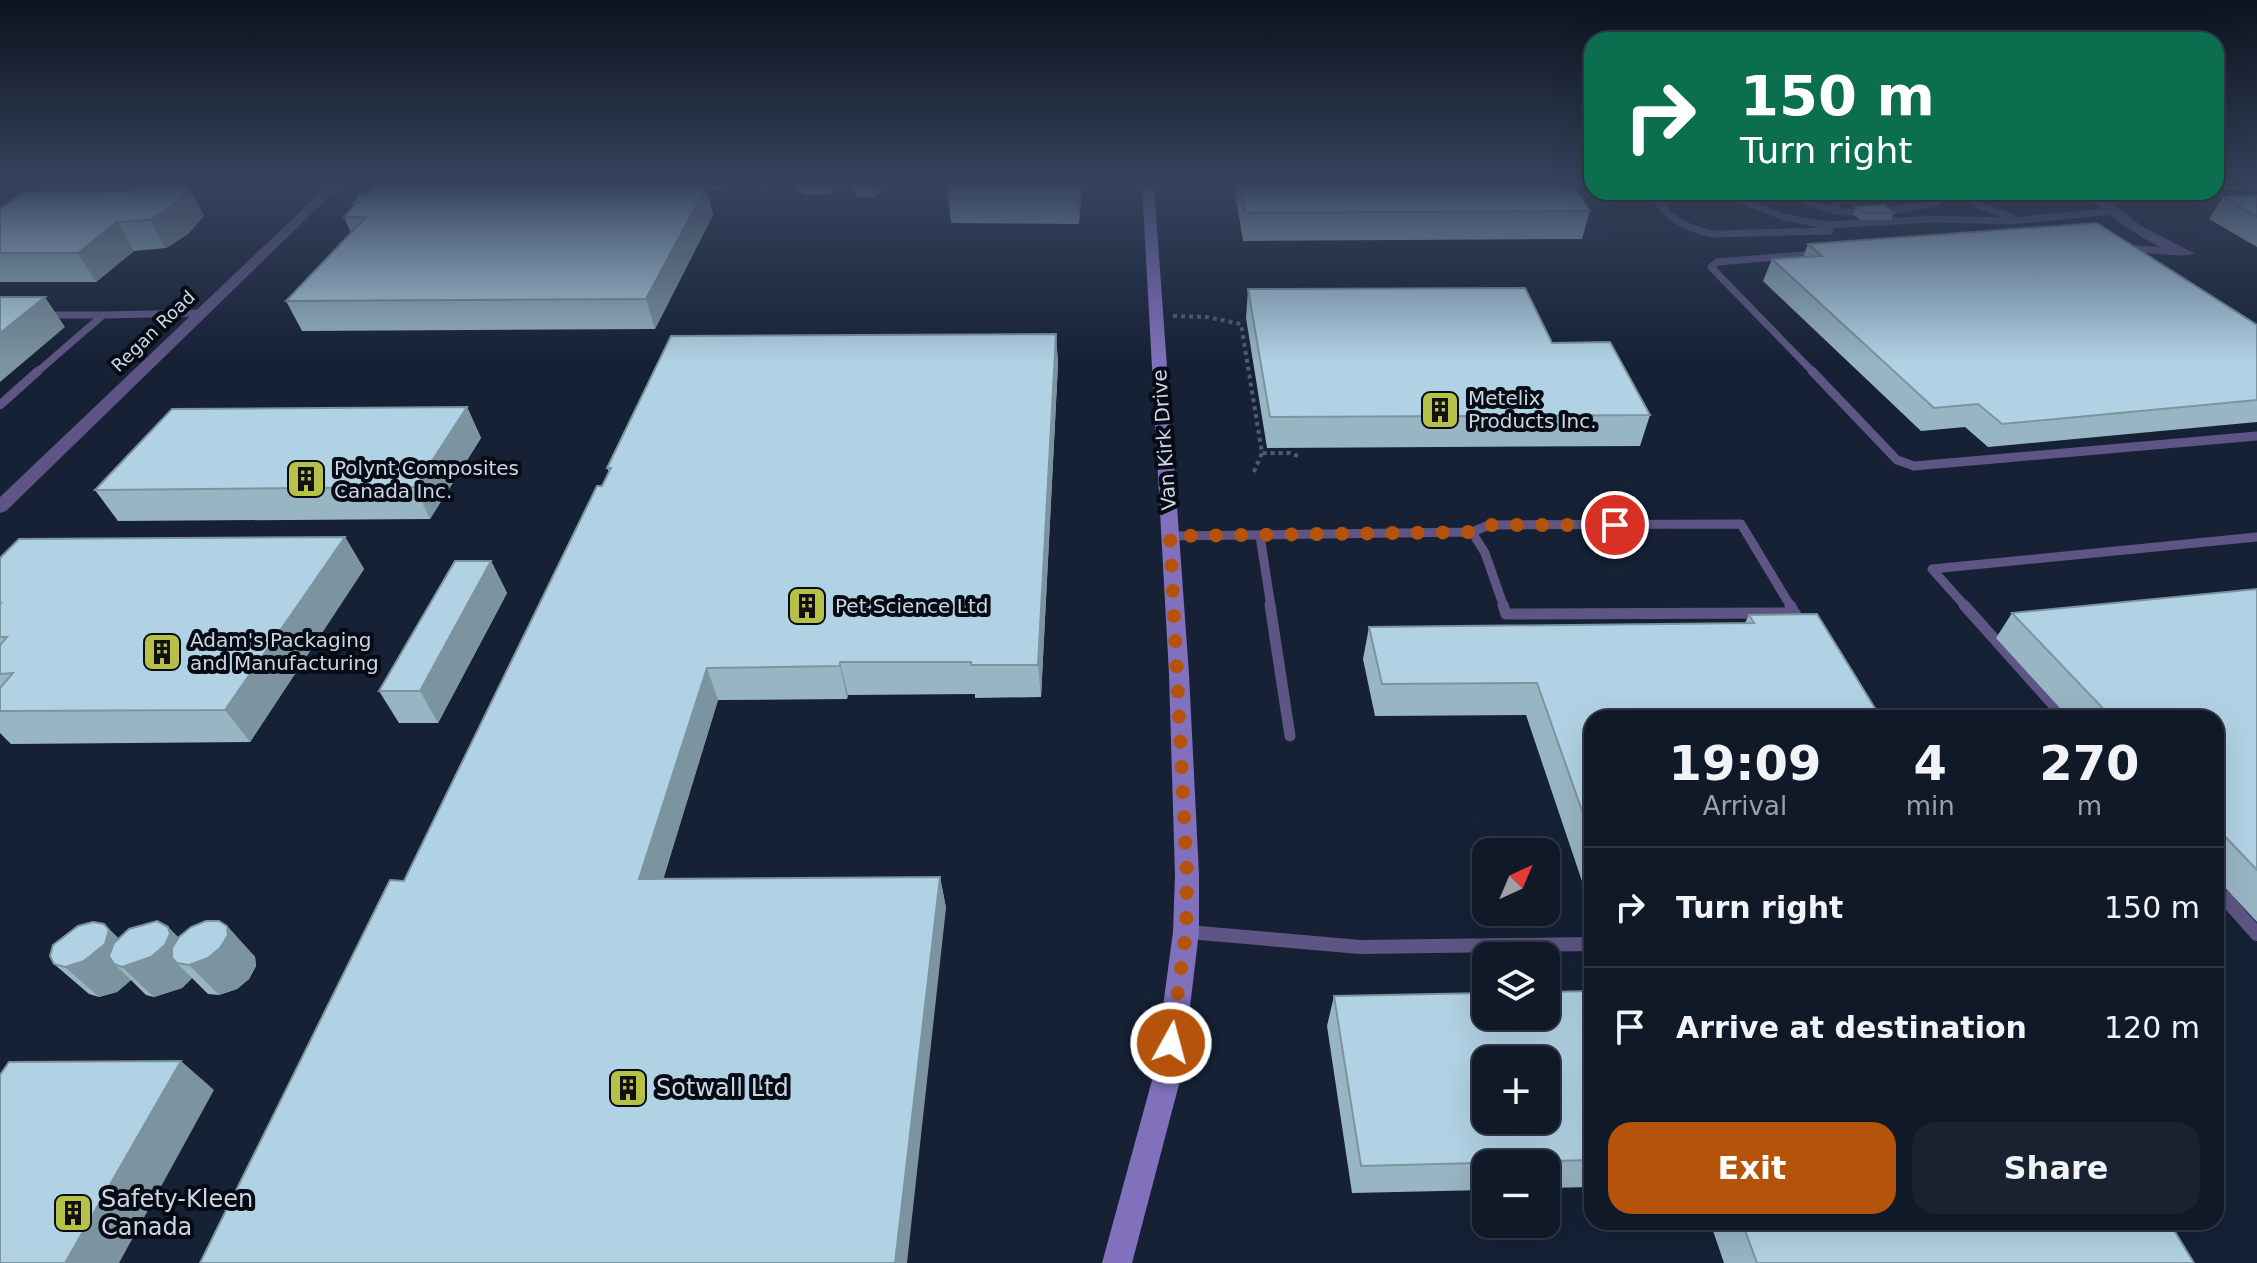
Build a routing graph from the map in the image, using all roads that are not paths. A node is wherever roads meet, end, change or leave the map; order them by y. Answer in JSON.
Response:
{"nodes":[{"id":1,"x":272,"y":245,"type":"edge"},
{"id":2,"x":1151,"y":245,"type":"edge"},
{"id":3,"x":2170,"y":245,"type":"edge"},
{"id":4,"x":1825,"y":253,"type":"edge"},
{"id":5,"x":2187,"y":253,"type":"joint"},
{"id":6,"x":2130,"y":261,"type":"edge"},
{"id":7,"x":201,"y":313,"type":"junction"},
{"id":8,"x":30,"y":315,"type":"edge"},
{"id":9,"x":103,"y":315,"type":"junction"},
{"id":10,"x":0,"y":405,"type":"edge"},
{"id":11,"x":2257,"y":436,"type":"edge"},
{"id":12,"x":3,"y":500,"type":"edge"},
{"id":13,"x":1472,"y":532,"type":"junction"},
{"id":14,"x":1170,"y":536,"type":"junction"},
{"id":15,"x":1260,"y":536,"type":"junction"},
{"id":16,"x":2257,"y":537,"type":"edge"},
{"id":17,"x":1794,"y":613,"type":"junction"},
{"id":18,"x":1810,"y":639,"type":"edge"},
{"id":19,"x":2058,"y":710,"type":"edge"},
{"id":20,"x":1290,"y":736,"type":"dead end"},
{"id":21,"x":2224,"y":897,"type":"edge"},
{"id":22,"x":1186,"y":932,"type":"junction"},
{"id":23,"x":2257,"y":934,"type":"edge"},
{"id":24,"x":1584,"y":944,"type":"edge"},
{"id":25,"x":1117,"y":1263,"type":"edge"}],
"edges":[{"from":1,"to":7,"type":"street","name":"Regan Road"},
{"from":2,"to":14,"type":"street","name":"Van Kirk Drive"},
{"from":3,"to":5,"type":"street"},
{"from":4,"to":11,"type":"lane"},
{"from":5,"to":6,"type":"lane"},
{"from":7,"to":9,"type":"lane"},
{"from":7,"to":12,"type":"street","name":"Regan Road"},
{"from":8,"to":9,"type":"lane"},
{"from":9,"to":10,"type":"lane"},
{"from":13,"to":15,"type":"lane"},
{"from":13,"to":17,"type":"lane"},
{"from":13,"to":17,"type":"lane"},
{"from":14,"to":15,"type":"lane"},
{"from":14,"to":22,"type":"street","name":"Van Kirk Drive"},
{"from":15,"to":20,"type":"lane"},
{"from":16,"to":19,"type":"lane"},
{"from":17,"to":18,"type":"lane"},
{"from":21,"to":23,"type":"lane"},
{"from":22,"to":24,"type":"lane"},
{"from":22,"to":25,"type":"street","name":"Van Kirk Drive"}]}
